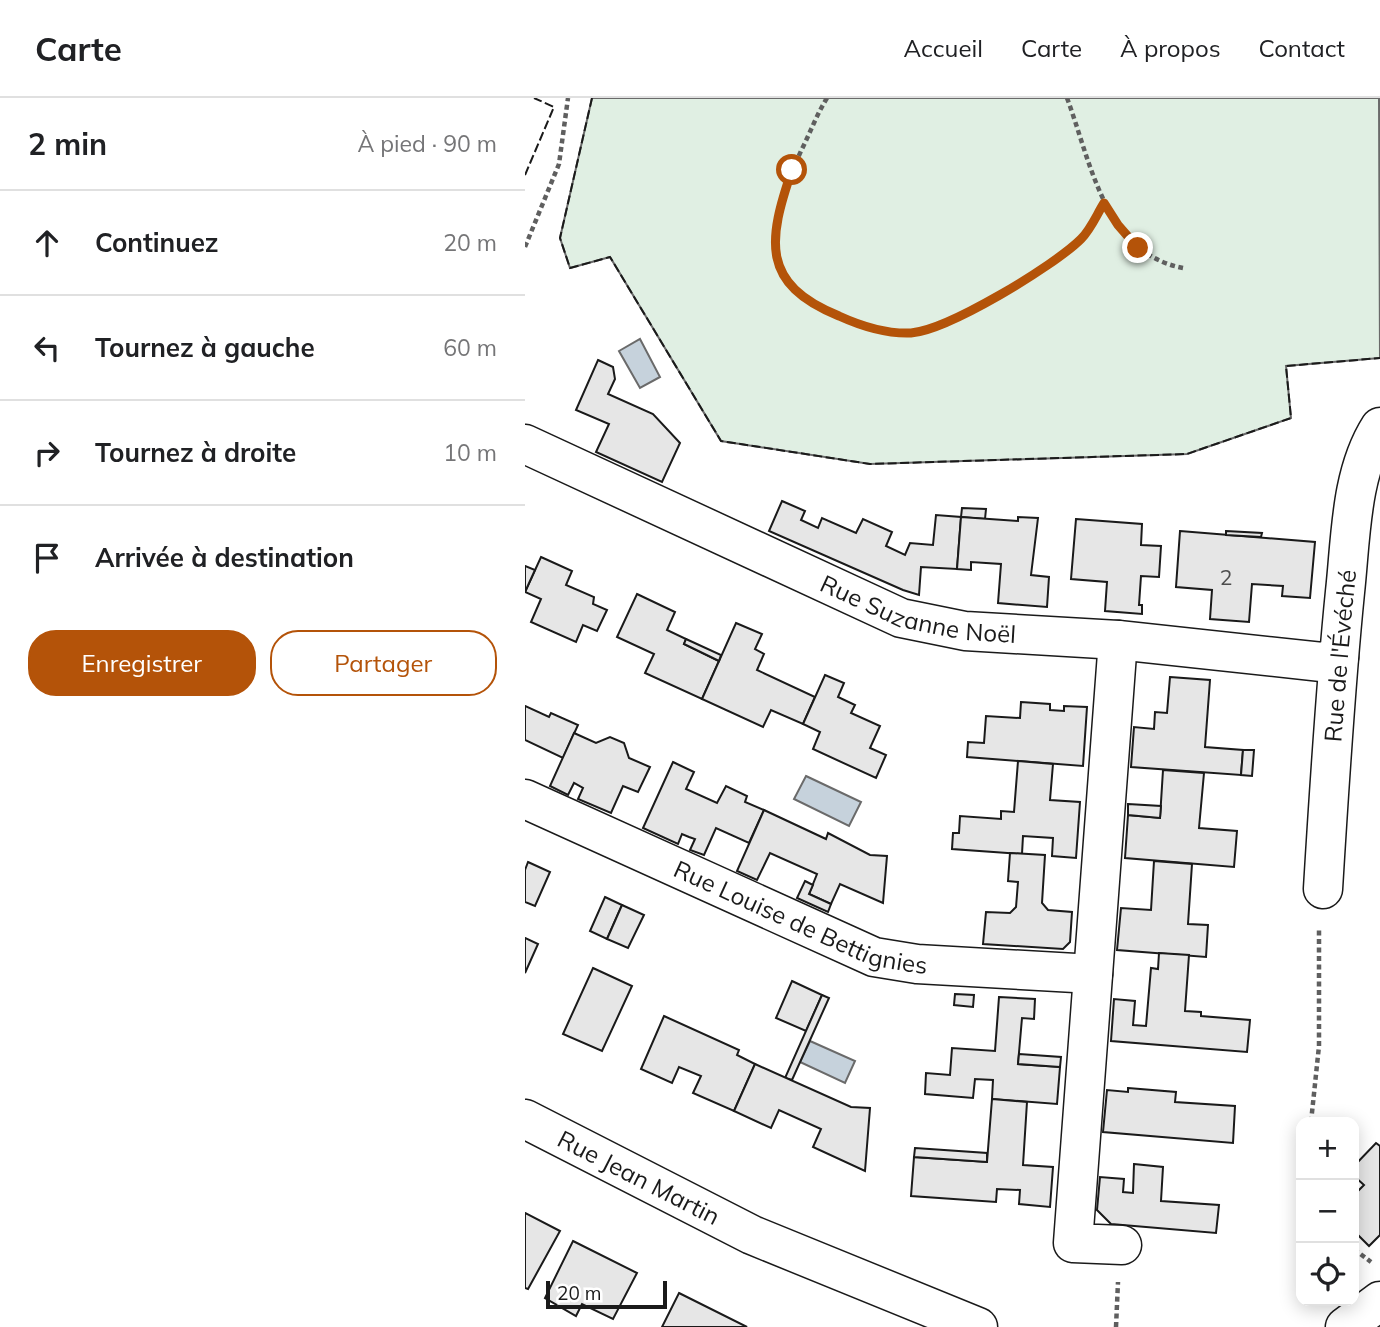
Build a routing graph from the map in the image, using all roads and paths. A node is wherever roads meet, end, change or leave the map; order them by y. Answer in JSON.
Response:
{"nodes":[{"id":1,"x":568,"y":98,"type":"edge"},
{"id":2,"x":827,"y":98,"type":"edge"},
{"id":3,"x":1067,"y":98,"type":"edge"},
{"id":4,"x":1104,"y":203,"type":"junction"},
{"id":5,"x":525,"y":247,"type":"edge"},
{"id":6,"x":1183,"y":268,"type":"dead end"},
{"id":7,"x":1380,"y":427,"type":"edge"},
{"id":8,"x":525,"y":444,"type":"edge"},
{"id":9,"x":1118,"y":640,"type":"junction"},
{"id":10,"x":1339,"y":657,"type":"junction"},
{"id":11,"x":525,"y":799,"type":"edge"},
{"id":12,"x":1323,"y":890,"type":"joint"},
{"id":13,"x":1093,"y":974,"type":"junction"},
{"id":14,"x":1312,"y":1117,"type":"edge"},
{"id":15,"x":525,"y":1119,"type":"edge"},
{"id":16,"x":752,"y":1235,"type":"junction"},
{"id":17,"x":1122,"y":1245,"type":"dead end"},
{"id":18,"x":1359,"y":1256,"type":"edge"},
{"id":19,"x":1379,"y":1285,"type":"edge"},
{"id":20,"x":905,"y":1327,"type":"edge"},
{"id":21,"x":978,"y":1327,"type":"edge"},
{"id":22,"x":1345,"y":1327,"type":"edge"}],
"edges":[{"from":1,"to":5,"type":"path"},
{"from":2,"to":4,"type":"path"},
{"from":3,"to":4,"type":"path"},
{"from":4,"to":6,"type":"path"},
{"from":7,"to":10,"type":"street","name":"Rue de l'Évéché"},
{"from":8,"to":9,"type":"street","name":"Rue Suzanne Noël"},
{"from":9,"to":10,"type":"street","name":"Rue Suzanne Noël"},
{"from":9,"to":13,"type":"street"},
{"from":10,"to":12,"type":"street","name":"Rue de l'Évéché"},
{"from":11,"to":13,"type":"street","name":"Rue Louise de Bettignies"},
{"from":12,"to":14,"type":"path"},
{"from":13,"to":17,"type":"street"},
{"from":15,"to":16,"type":"street","name":"Rue Jean Martin"},
{"from":16,"to":20,"type":"street","name":"Rue Jean Martin"},
{"from":16,"to":21,"type":"street","name":"Rue Jean Martin"},
{"from":18,"to":19,"type":"path"},
{"from":19,"to":22,"type":"street"}]}
